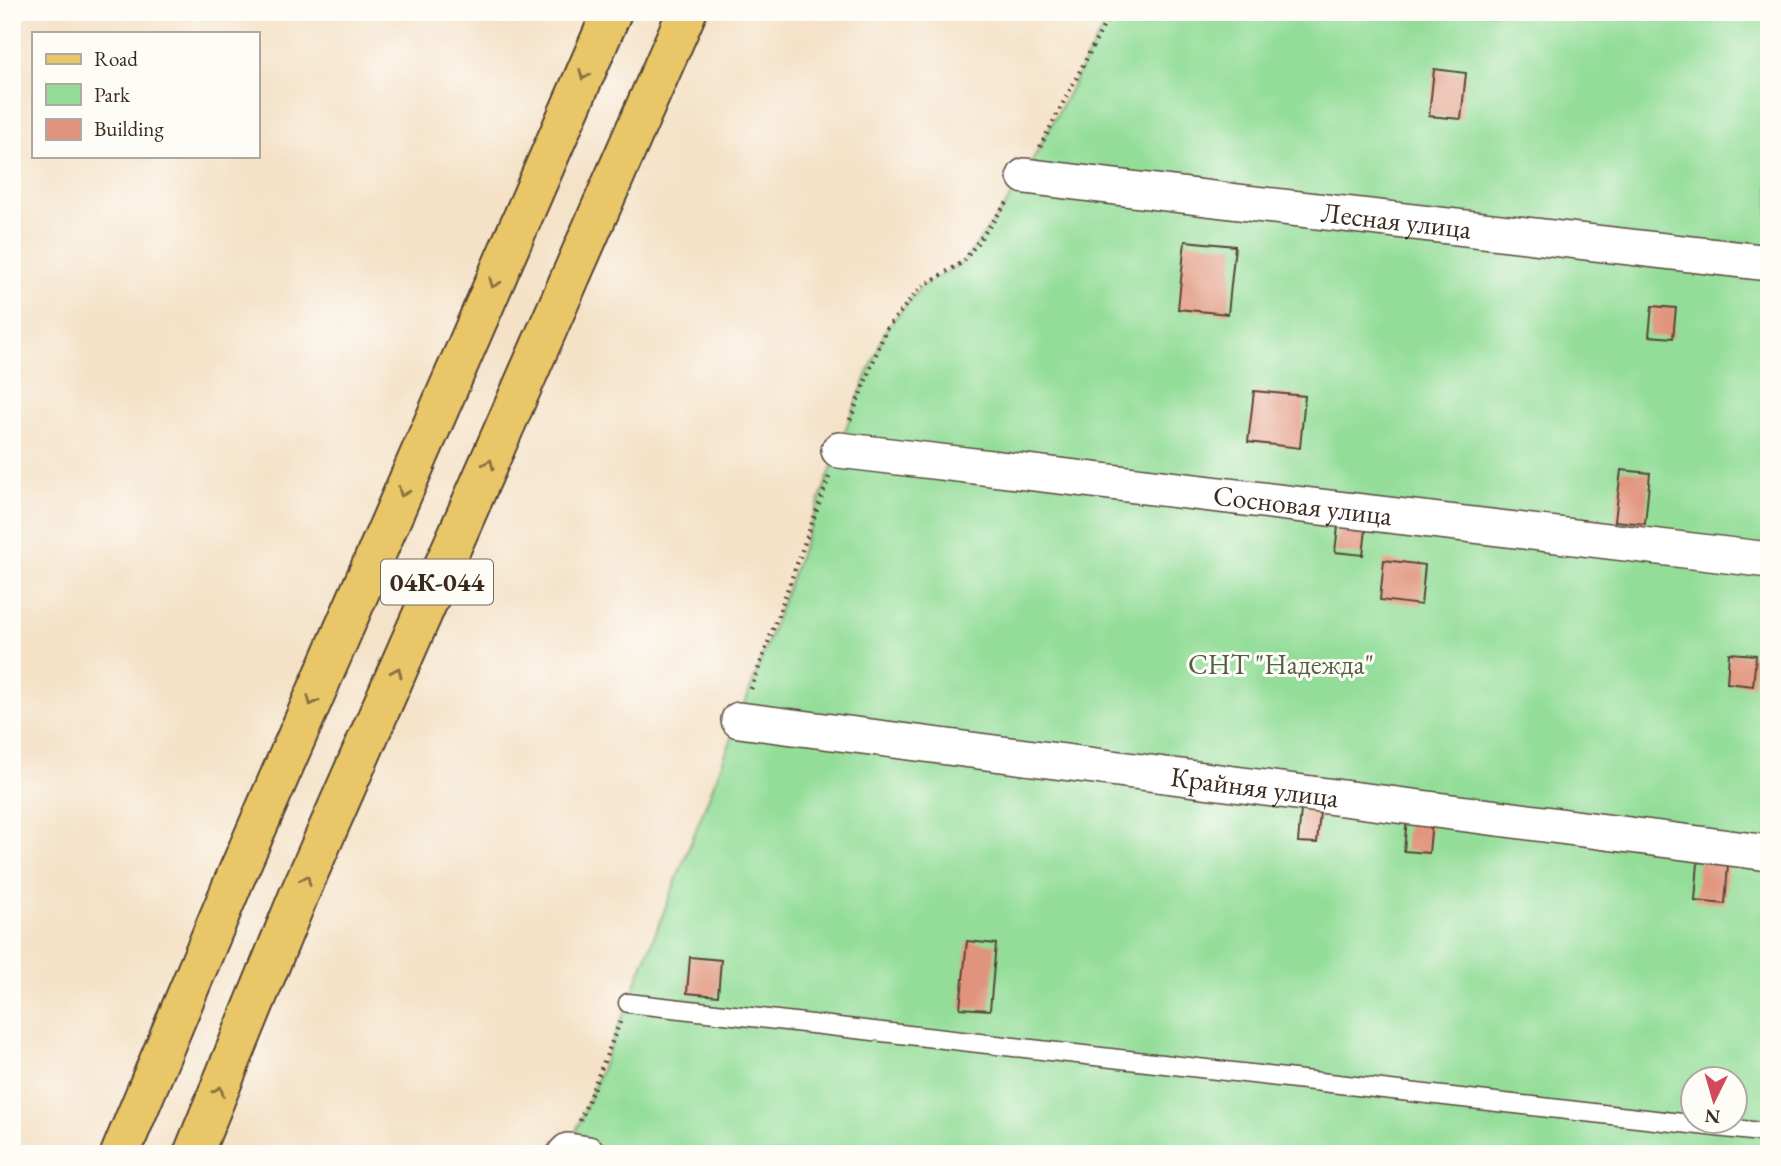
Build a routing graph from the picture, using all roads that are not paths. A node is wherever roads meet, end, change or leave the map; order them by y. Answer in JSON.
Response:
{"nodes":[{"id":1,"x":612,"y":12,"type":"edge"},
{"id":2,"x":687,"y":12,"type":"edge"},
{"id":3,"x":1025,"y":176,"type":"road end"},
{"id":4,"x":1769,"y":263,"type":"edge"},
{"id":5,"x":839,"y":450,"type":"road end"},
{"id":6,"x":1769,"y":560,"type":"edge"},
{"id":7,"x":740,"y":720,"type":"road end"},
{"id":8,"x":1769,"y":853,"type":"edge"},
{"id":9,"x":628,"y":1003,"type":"road end"},
{"id":10,"x":1769,"y":1133,"type":"edge"},
{"id":11,"x":120,"y":1154,"type":"edge"},
{"id":12,"x":193,"y":1154,"type":"edge"}],
"edges":[{"from":1,"to":11,"type":"main road","number":"04К-044","one_way":true},
{"from":12,"to":2,"type":"main road","number":"04К-044","one_way":true},
{"from":3,"to":4,"type":"street","name":"Лесная улица"},
{"from":5,"to":6,"type":"street","name":"Сосновая улица"},
{"from":7,"to":8,"type":"street","name":"Крайняя улица"},
{"from":9,"to":10,"type":"lane"}]}
